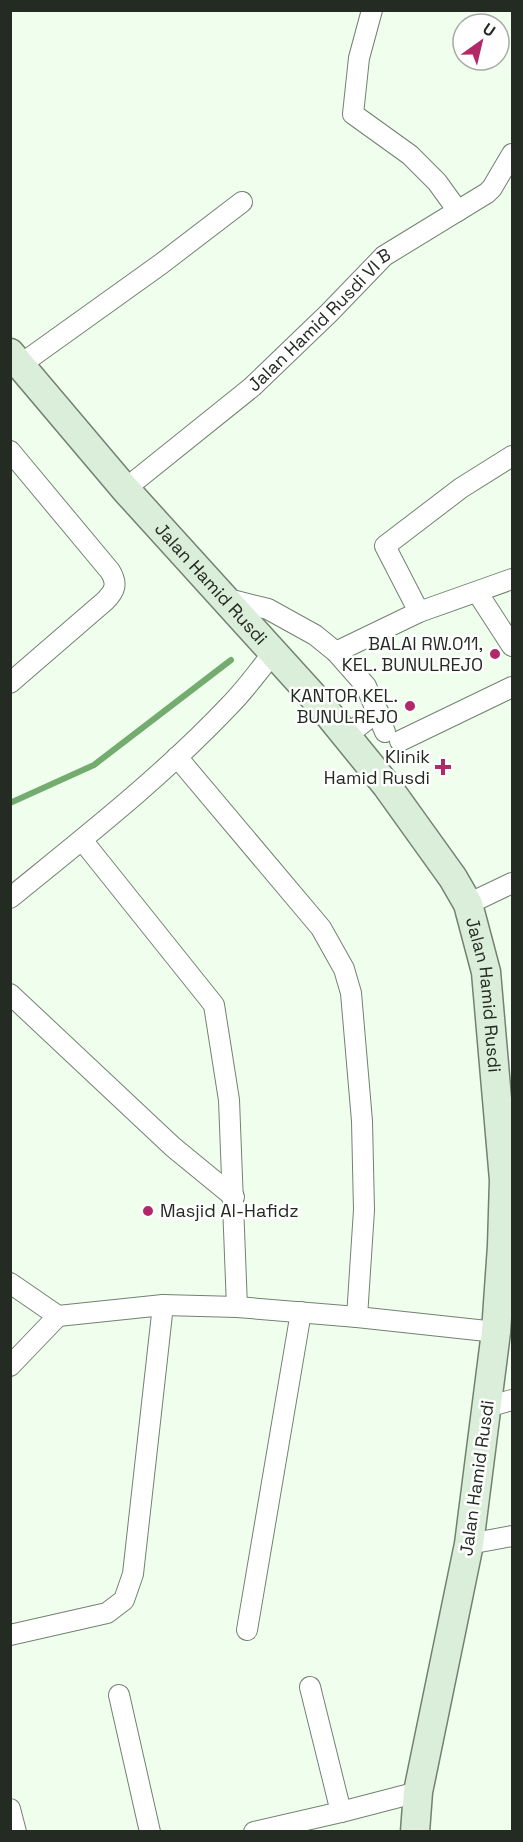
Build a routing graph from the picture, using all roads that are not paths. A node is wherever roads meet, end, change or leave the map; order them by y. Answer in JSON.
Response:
{"nodes":[{"id":1,"x":372,"y":10,"type":"edge"},
{"id":2,"x":513,"y":154,"type":"edge"},
{"id":3,"x":242,"y":202,"type":"dead end"},
{"id":4,"x":458,"y":211,"type":"junction"},
{"id":5,"x":15,"y":359,"type":"edge"},
{"id":6,"x":10,"y":451,"type":"edge"},
{"id":7,"x":513,"y":456,"type":"edge"},
{"id":8,"x":125,"y":489,"type":"junction"},
{"id":9,"x":513,"y":579,"type":"edge"},
{"id":10,"x":477,"y":592,"type":"junction"},
{"id":11,"x":224,"y":598,"type":"junction"},
{"id":12,"x":418,"y":612,"type":"junction"},
{"id":13,"x":513,"y":646,"type":"edge"},
{"id":14,"x":274,"y":652,"type":"junction"},
{"id":15,"x":336,"y":652,"type":"junction"},
{"id":16,"x":10,"y":683,"type":"edge"},
{"id":17,"x":513,"y":687,"type":"edge"},
{"id":18,"x":378,"y":711,"type":"junction"},
{"id":19,"x":346,"y":736,"type":"junction"},
{"id":20,"x":177,"y":757,"type":"junction"},
{"id":21,"x":82,"y":840,"type":"junction"},
{"id":22,"x":513,"y":883,"type":"edge"},
{"id":23,"x":10,"y":898,"type":"edge"},
{"id":24,"x":468,"y":904,"type":"junction"},
{"id":25,"x":10,"y":994,"type":"edge"},
{"id":26,"x":234,"y":1197,"type":"junction"},
{"id":27,"x":10,"y":1283,"type":"edge"},
{"id":28,"x":163,"y":1305,"type":"junction"},
{"id":29,"x":237,"y":1307,"type":"junction"},
{"id":30,"x":301,"y":1312,"type":"junction"},
{"id":31,"x":58,"y":1316,"type":"junction"},
{"id":32,"x":357,"y":1317,"type":"junction"},
{"id":33,"x":496,"y":1332,"type":"junction"},
{"id":34,"x":10,"y":1366,"type":"edge"},
{"id":35,"x":500,"y":1404,"type":"edge"},
{"id":36,"x":513,"y":1536,"type":"edge"},
{"id":37,"x":469,"y":1544,"type":"junction"},
{"id":38,"x":247,"y":1630,"type":"dead end"},
{"id":39,"x":10,"y":1635,"type":"edge"},
{"id":40,"x":310,"y":1687,"type":"dead end"},
{"id":41,"x":119,"y":1695,"type":"dead end"},
{"id":42,"x":418,"y":1792,"type":"junction"},
{"id":43,"x":10,"y":1809,"type":"edge"},
{"id":44,"x":341,"y":1812,"type":"junction"},
{"id":45,"x":16,"y":1832,"type":"edge"},
{"id":46,"x":150,"y":1832,"type":"edge"},
{"id":47,"x":254,"y":1832,"type":"edge"},
{"id":48,"x":416,"y":1832,"type":"edge"}],
"edges":[{"from":1,"to":4,"type":"street"},
{"from":2,"to":4,"type":"street","name":"Jalan Hamid Rusdi VI B"},
{"from":3,"to":5,"type":"street"},
{"from":4,"to":8,"type":"street","name":"Jalan Hamid Rusdi VI B"},
{"from":5,"to":8,"type":"street","name":"Jalan Hamid Rusdi"},
{"from":6,"to":16,"type":"street"},
{"from":7,"to":12,"type":"street"},
{"from":8,"to":11,"type":"street","name":"Jalan Hamid Rusdi"},
{"from":9,"to":10,"type":"street"},
{"from":10,"to":12,"type":"street"},
{"from":10,"to":13,"type":"street"},
{"from":11,"to":14,"type":"street","name":"Jalan Hamid Rusdi"},
{"from":11,"to":15,"type":"street"},
{"from":12,"to":15,"type":"street"},
{"from":14,"to":19,"type":"street","name":"Jalan Hamid Rusdi"},
{"from":14,"to":20,"type":"street"},
{"from":15,"to":18,"type":"street"},
{"from":17,"to":18,"type":"street"},
{"from":18,"to":19,"type":"street"},
{"from":19,"to":24,"type":"street","name":"Jalan Hamid Rusdi"},
{"from":20,"to":21,"type":"street"},
{"from":20,"to":32,"type":"street"},
{"from":21,"to":23,"type":"street"},
{"from":21,"to":26,"type":"street"},
{"from":22,"to":24,"type":"street"},
{"from":24,"to":33,"type":"street","name":"Jalan Hamid Rusdi"},
{"from":25,"to":26,"type":"street"},
{"from":26,"to":29,"type":"street"},
{"from":27,"to":31,"type":"street"},
{"from":28,"to":29,"type":"street"},
{"from":28,"to":31,"type":"street"},
{"from":28,"to":39,"type":"street"},
{"from":29,"to":30,"type":"street"},
{"from":30,"to":32,"type":"street"},
{"from":30,"to":38,"type":"street"},
{"from":31,"to":34,"type":"street"},
{"from":32,"to":33,"type":"street"},
{"from":33,"to":35,"type":"street","name":"Jalan Hamid Rusdi"},
{"from":35,"to":37,"type":"street","name":"Jalan Hamid Rusdi"},
{"from":36,"to":37,"type":"street"},
{"from":37,"to":42,"type":"street","name":"Jalan Hamid Rusdi"},
{"from":40,"to":44,"type":"street"},
{"from":41,"to":46,"type":"street"},
{"from":42,"to":44,"type":"street"},
{"from":42,"to":48,"type":"street","name":"Jalan Hamid Rusdi"},
{"from":43,"to":45,"type":"street"},
{"from":44,"to":47,"type":"street"}]}
